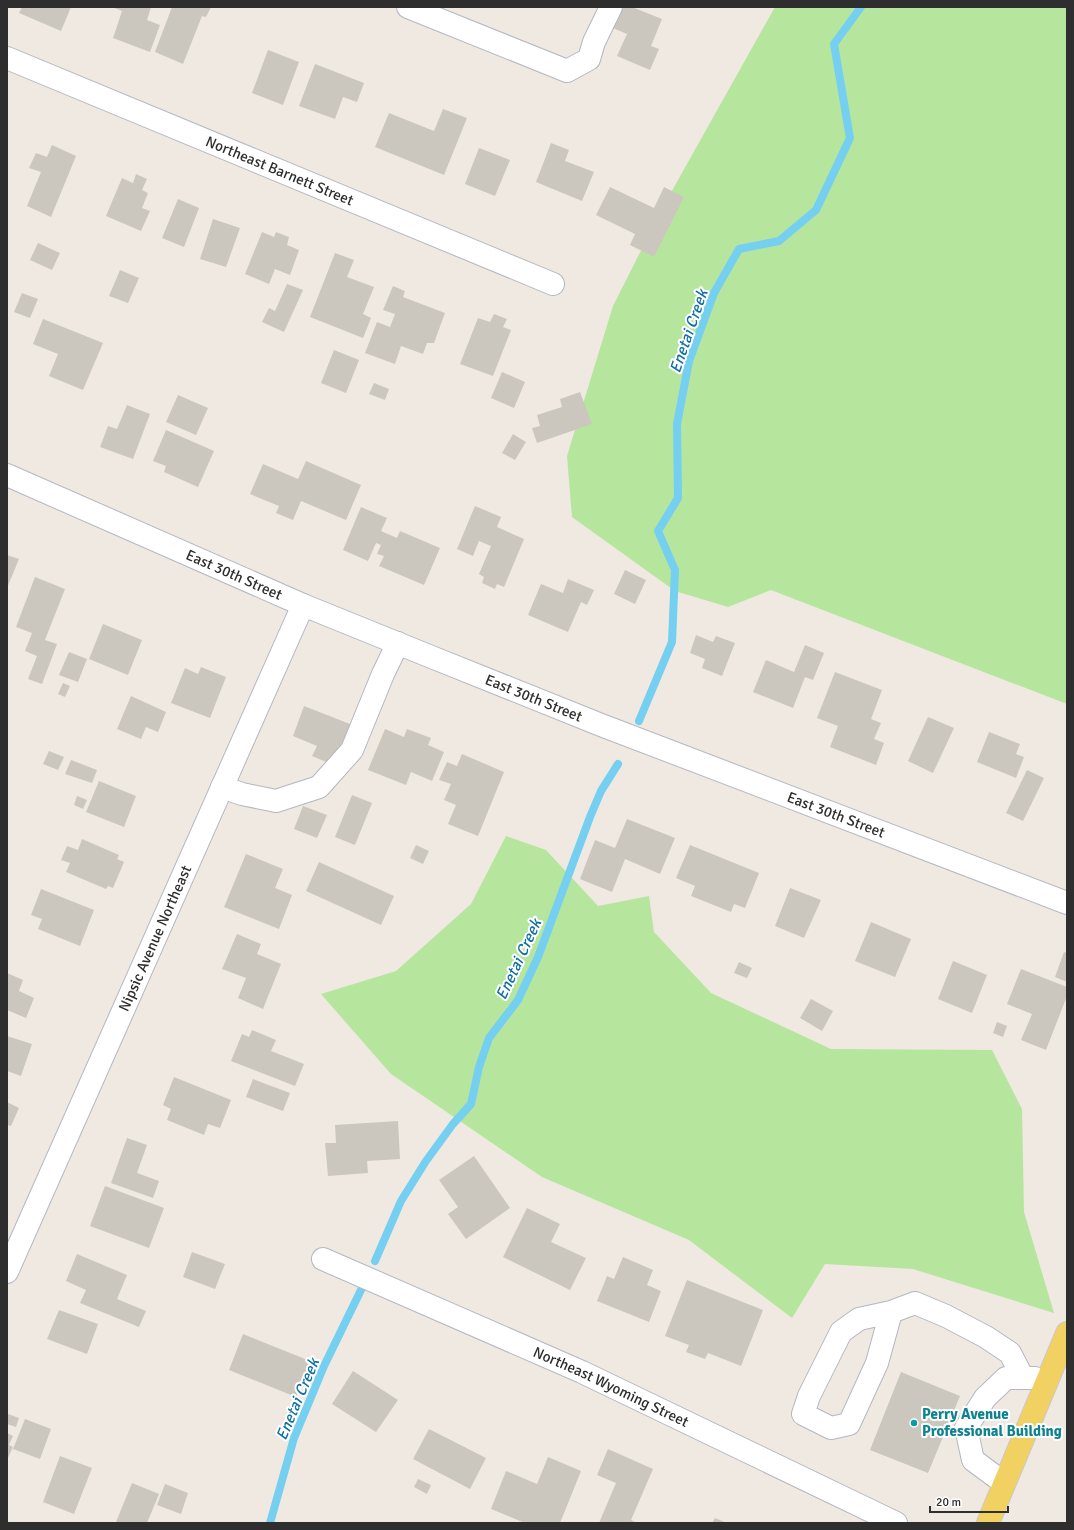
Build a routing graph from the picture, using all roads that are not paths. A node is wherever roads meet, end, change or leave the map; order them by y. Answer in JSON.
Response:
{"nodes":[{"id":1,"x":408,"y":7,"type":"edge"},
{"id":2,"x":611,"y":7,"type":"edge"},
{"id":3,"x":7,"y":58,"type":"edge"},
{"id":4,"x":553,"y":284,"type":"dead end"},
{"id":5,"x":7,"y":475,"type":"edge"},
{"id":6,"x":303,"y":605,"type":"junction"},
{"id":7,"x":398,"y":643,"type":"junction"},
{"id":8,"x":222,"y":787,"type":"junction"},
{"id":9,"x":1067,"y":903,"type":"edge"},
{"id":10,"x":323,"y":1259,"type":"dead end"},
{"id":11,"x":7,"y":1272,"type":"edge"},
{"id":12,"x":891,"y":1312,"type":"junction"},
{"id":13,"x":1066,"y":1340,"type":"edge"},
{"id":14,"x":1023,"y":1378,"type":"junction"},
{"id":15,"x":1048,"y":1378,"type":"junction"},
{"id":16,"x":1004,"y":1483,"type":"junction"},
{"id":17,"x":896,"y":1523,"type":"edge"},
{"id":18,"x":988,"y":1523,"type":"edge"}],
"edges":[{"from":1,"to":2,"type":"street"},
{"from":3,"to":4,"type":"street","name":"Northeast Barnett Street"},
{"from":5,"to":6,"type":"street","name":"East 30th Street"},
{"from":6,"to":7,"type":"street","name":"East 30th Street"},
{"from":6,"to":8,"type":"street","name":"Nipsic Avenue Northeast"},
{"from":7,"to":8,"type":"street"},
{"from":7,"to":9,"type":"street","name":"East 30th Street"},
{"from":8,"to":11,"type":"street","name":"Nipsic Avenue Northeast"},
{"from":10,"to":17,"type":"street","name":"Northeast Wyoming Street"},
{"from":12,"to":12,"type":"street"},
{"from":12,"to":14,"type":"street"},
{"from":13,"to":15,"type":"main road"},
{"from":14,"to":15,"type":"street"},
{"from":14,"to":16,"type":"street"},
{"from":15,"to":16,"type":"main road"},
{"from":16,"to":18,"type":"main road"}]}
